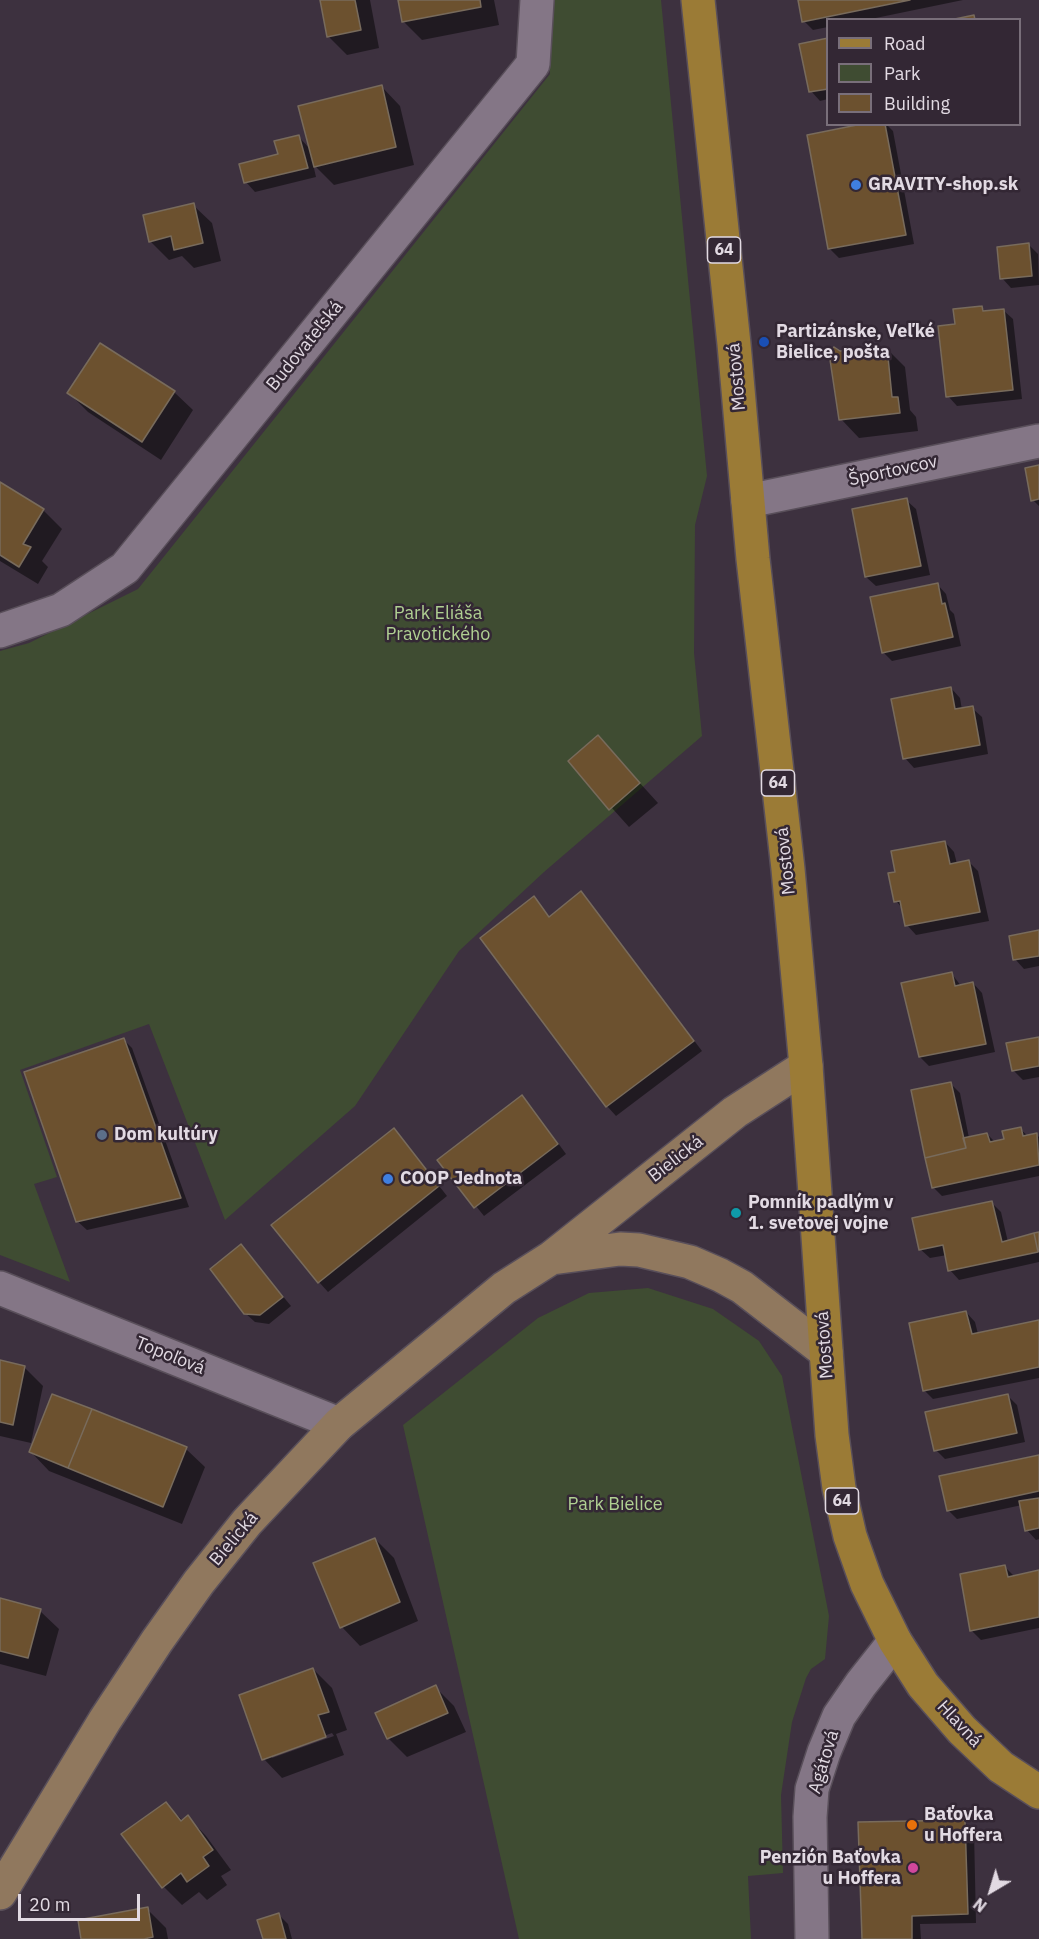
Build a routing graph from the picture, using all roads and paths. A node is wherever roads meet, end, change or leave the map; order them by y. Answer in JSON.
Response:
{"nodes":[{"id":1,"x":537,"y":0,"type":"edge"},
{"id":2,"x":698,"y":0,"type":"edge"},
{"id":3,"x":1039,"y":441,"type":"edge"},
{"id":4,"x":748,"y":501,"type":"junction"},
{"id":5,"x":0,"y":631,"type":"edge"},
{"id":6,"x":806,"y":1066,"type":"junction"},
{"id":7,"x":550,"y":1258,"type":"junction"},
{"id":8,"x":0,"y":1288,"type":"edge"},
{"id":9,"x":826,"y":1352,"type":"junction"},
{"id":10,"x":339,"y":1424,"type":"junction"},
{"id":11,"x":895,"y":1641,"type":"junction"},
{"id":12,"x":1039,"y":1792,"type":"edge"},
{"id":13,"x":0,"y":1893,"type":"edge"},
{"id":14,"x":812,"y":1939,"type":"edge"}],
"edges":[{"from":1,"to":5,"type":"street","name":"Budovateľská"},
{"from":2,"to":4,"type":"main road","name":"Mostová","number":"64"},
{"from":3,"to":4,"type":"street","name":"Športovcov"},
{"from":4,"to":6,"type":"main road","name":"Mostová","number":"64"},
{"from":6,"to":7,"type":"main road","name":"Bielická"},
{"from":6,"to":9,"type":"main road","name":"Mostová","number":"64"},
{"from":7,"to":9,"type":"main road","name":"Bielická"},
{"from":7,"to":10,"type":"main road","name":"Bielická"},
{"from":8,"to":10,"type":"street","name":"Topoľová"},
{"from":9,"to":11,"type":"main road","name":"Mostová","number":"64"},
{"from":10,"to":13,"type":"main road","name":"Bielická"},
{"from":11,"to":12,"type":"main road","name":"Hlavná","number":"64"},
{"from":11,"to":14,"type":"street","name":"Agátová"}]}
